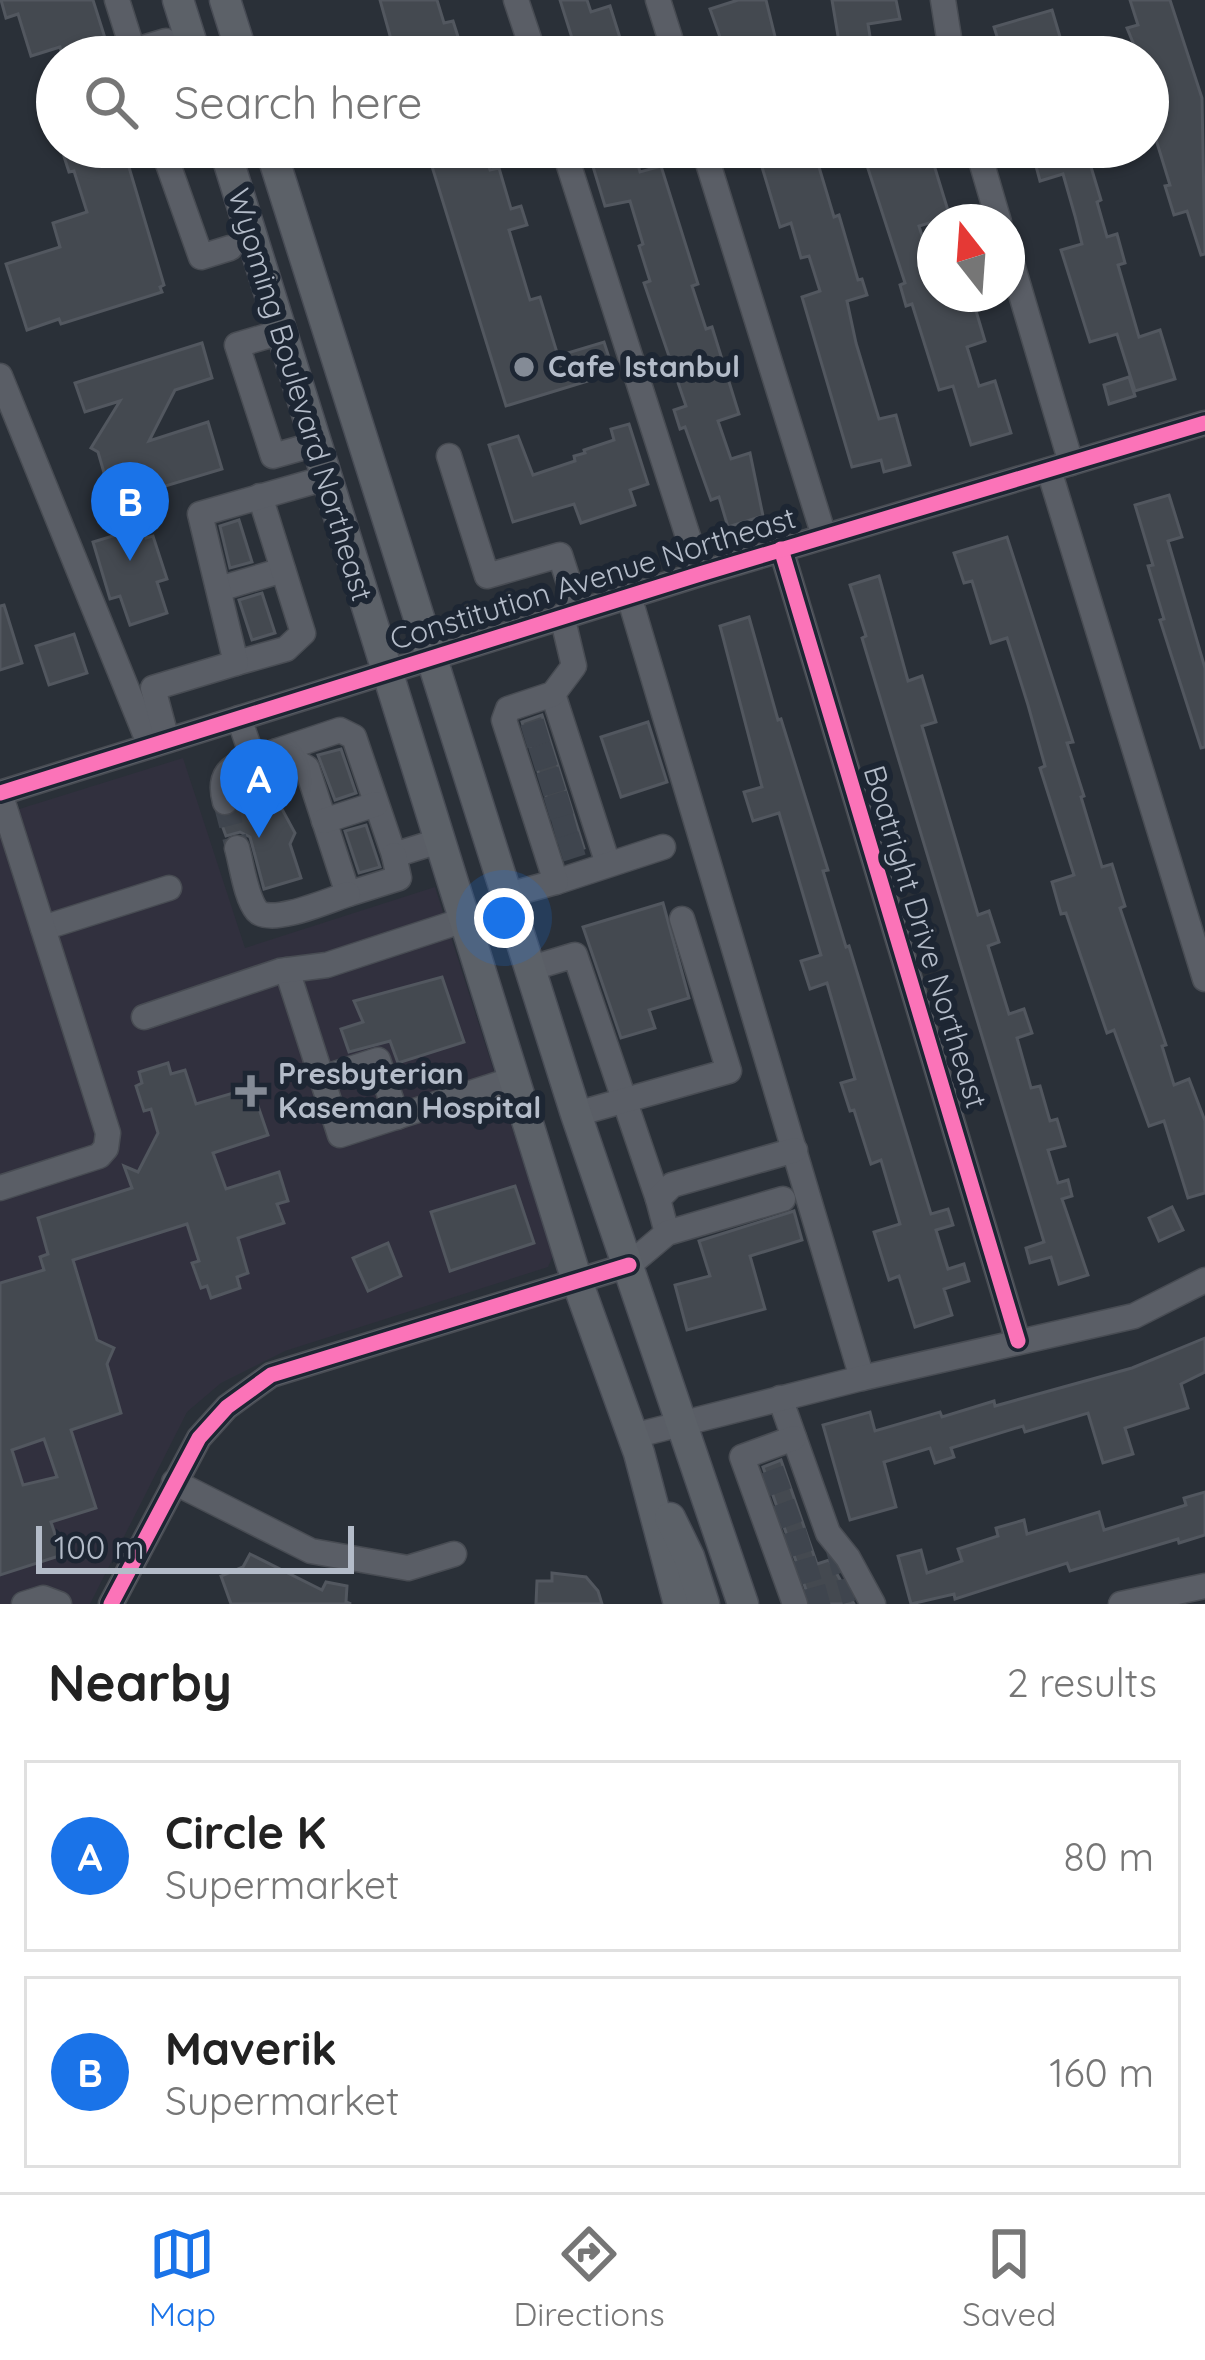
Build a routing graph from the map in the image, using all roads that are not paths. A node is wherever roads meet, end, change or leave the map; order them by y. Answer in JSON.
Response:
{"nodes":[{"id":1,"x":117,"y":0,"type":"edge"},
{"id":2,"x":178,"y":0,"type":"edge"},
{"id":3,"x":225,"y":0,"type":"edge"},
{"id":4,"x":516,"y":0,"type":"edge"},
{"id":5,"x":658,"y":0,"type":"edge"},
{"id":6,"x":943,"y":0,"type":"edge"},
{"id":7,"x":128,"y":36,"type":"edge"},
{"id":8,"x":178,"y":36,"type":"edge"},
{"id":9,"x":236,"y":36,"type":"edge"},
{"id":10,"x":528,"y":36,"type":"edge"},
{"id":11,"x":669,"y":36,"type":"edge"},
{"id":12,"x":949,"y":36,"type":"edge"},
{"id":13,"x":169,"y":168,"type":"edge"},
{"id":14,"x":230,"y":168,"type":"edge"},
{"id":15,"x":278,"y":168,"type":"edge"},
{"id":16,"x":570,"y":168,"type":"edge"},
{"id":17,"x":710,"y":168,"type":"edge"},
{"id":18,"x":983,"y":168,"type":"edge"},
{"id":19,"x":994,"y":204,"type":"edge"},
{"id":20,"x":230,"y":248,"type":"dead end"},
{"id":21,"x":1023,"y":312,"type":"edge"},
{"id":22,"x":281,"y":332,"type":"junction"},
{"id":23,"x":0,"y":376,"type":"edge"},
{"id":24,"x":1205,"y":424,"type":"edge"},
{"id":25,"x":316,"y":443,"type":"junction"},
{"id":26,"x":449,"y":456,"type":"dead end"},
{"id":27,"x":1060,"y":466,"type":"junction"},
{"id":28,"x":326,"y":478,"type":"junction"},
{"id":29,"x":260,"y":496,"type":"junction"},
{"id":30,"x":824,"y":536,"type":"junction"},
{"id":31,"x":781,"y":549,"type":"junction"},
{"id":32,"x":283,"y":570,"type":"junction"},
{"id":33,"x":700,"y":574,"type":"junction"},
{"id":34,"x":219,"y":589,"type":"junction"},
{"id":35,"x":629,"y":596,"type":"junction"},
{"id":36,"x":570,"y":614,"type":"junction"},
{"id":37,"x":430,"y":656,"type":"junction"},
{"id":38,"x":236,"y":663,"type":"junction"},
{"id":39,"x":386,"y":671,"type":"junction"},
{"id":40,"x":239,"y":718,"type":"junction"},
{"id":41,"x":158,"y":743,"type":"junction"},
{"id":42,"x":265,"y":755,"type":"junction"},
{"id":43,"x":552,"y":778,"type":"junction"},
{"id":44,"x":0,"y":794,"type":"edge"},
{"id":45,"x":225,"y":802,"type":"dead end"},
{"id":46,"x":376,"y":804,"type":"junction"},
{"id":47,"x":324,"y":821,"type":"junction"},
{"id":48,"x":439,"y":841,"type":"junction"},
{"id":49,"x":663,"y":847,"type":"dead end"},
{"id":50,"x":236,"y":848,"type":"tunnel mouth"},
{"id":51,"x":394,"y":855,"type":"junction"},
{"id":52,"x":608,"y":864,"type":"junction"},
{"id":53,"x":556,"y":881,"type":"junction"},
{"id":54,"x":169,"y":887,"type":"dead end"},
{"id":55,"x":348,"y":895,"type":"junction"},
{"id":56,"x":508,"y":895,"type":"junction"},
{"id":57,"x":682,"y":919,"type":"dead end"},
{"id":58,"x":464,"y":920,"type":"junction"},
{"id":59,"x":43,"y":928,"type":"junction"},
{"id":60,"x":532,"y":968,"type":"junction"},
{"id":61,"x":287,"y":970,"type":"junction"},
{"id":62,"x":1205,"y":979,"type":"edge"},
{"id":63,"x":145,"y":1017,"type":"dead end"},
{"id":64,"x":322,"y":1078,"type":"junction"},
{"id":65,"x":514,"y":1079,"type":"junction"},
{"id":66,"x":624,"y":1100,"type":"junction"},
{"id":67,"x":576,"y":1114,"type":"junction"},
{"id":68,"x":397,"y":1117,"type":"junction"},
{"id":69,"x":795,"y":1150,"type":"junction"},
{"id":70,"x":0,"y":1188,"type":"edge"},
{"id":71,"x":658,"y":1199,"type":"junction"},
{"id":72,"x":783,"y":1199,"type":"dead end"},
{"id":73,"x":667,"y":1233,"type":"junction"},
{"id":74,"x":629,"y":1265,"type":"junction"},
{"id":75,"x":1205,"y":1280,"type":"edge"},
{"id":76,"x":578,"y":1281,"type":"junction"},
{"id":77,"x":1018,"y":1341,"type":"junction"},
{"id":78,"x":862,"y":1378,"type":"junction"},
{"id":79,"x":780,"y":1398,"type":"junction"},
{"id":80,"x":683,"y":1421,"type":"junction"},
{"id":81,"x":794,"y":1438,"type":"junction"},
{"id":82,"x":636,"y":1444,"type":"junction"},
{"id":83,"x":777,"y":1480,"type":"junction"},
{"id":84,"x":174,"y":1482,"type":"junction"},
{"id":85,"x":711,"y":1508,"type":"junction"},
{"id":86,"x":789,"y":1513,"type":"junction"},
{"id":87,"x":799,"y":1542,"type":"junction"},
{"id":88,"x":454,"y":1554,"type":"dead end"},
{"id":89,"x":1205,"y":1586,"type":"edge"},
{"id":90,"x":863,"y":1593,"type":"edge"},
{"id":91,"x":799,"y":1603,"type":"edge"},
{"id":92,"x":25,"y":1604,"type":"edge"},
{"id":93,"x":59,"y":1604,"type":"edge"},
{"id":94,"x":112,"y":1604,"type":"edge"},
{"id":95,"x":679,"y":1604,"type":"edge"},
{"id":96,"x":704,"y":1604,"type":"edge"},
{"id":97,"x":743,"y":1604,"type":"edge"},
{"id":98,"x":1121,"y":1604,"type":"edge"}],
"edges":[{"from":1,"to":7,"type":"street"},
{"from":2,"to":8,"type":"main road"},
{"from":3,"to":9,"type":"main road"},
{"from":4,"to":10,"type":"street"},
{"from":5,"to":11,"type":"street"},
{"from":6,"to":12,"type":"street"},
{"from":13,"to":20,"type":"street"},
{"from":14,"to":22,"type":"main road","name":"Wyoming Boulevard Northeast"},
{"from":15,"to":37,"type":"main road","name":"Wyoming Boulevard Northeast"},
{"from":16,"to":33,"type":"street"},
{"from":17,"to":30,"type":"street"},
{"from":18,"to":19,"type":"street"},
{"from":21,"to":27,"type":"street"},
{"from":22,"to":25,"type":"main road","name":"Wyoming Boulevard Northeast"},
{"from":22,"to":25,"type":"street"},
{"from":23,"to":41,"type":"street"},
{"from":24,"to":27,"type":"street","name":"Constitution Avenue Northeast"},
{"from":25,"to":28,"type":"main road","name":"Wyoming Boulevard Northeast"},
{"from":26,"to":36,"type":"street"},
{"from":27,"to":30,"type":"street","name":"Constitution Avenue Northeast"},
{"from":27,"to":62,"type":"street"},
{"from":28,"to":29,"type":"street"},
{"from":28,"to":39,"type":"main road","name":"Wyoming Boulevard Northeast"},
{"from":29,"to":32,"type":"street"},
{"from":29,"to":34,"type":"street"},
{"from":30,"to":31,"type":"street","name":"Constitution Avenue Northeast"},
{"from":31,"to":33,"type":"street","name":"Constitution Avenue Northeast"},
{"from":31,"to":77,"type":"street","name":"Boatright Drive Northeast"},
{"from":32,"to":34,"type":"street"},
{"from":32,"to":38,"type":"street"},
{"from":33,"to":35,"type":"street","name":"Constitution Avenue Northeast"},
{"from":34,"to":38,"type":"street"},
{"from":35,"to":36,"type":"street","name":"Constitution Avenue Northeast"},
{"from":35,"to":69,"type":"street"},
{"from":36,"to":37,"type":"street","name":"Constitution Avenue Northeast"},
{"from":36,"to":43,"type":"street"},
{"from":37,"to":39,"type":"street","name":"Constitution Avenue Northeast"},
{"from":37,"to":56,"type":"main road","name":"Wyoming Boulevard Northeast"},
{"from":38,"to":41,"type":"street"},
{"from":39,"to":40,"type":"street","name":"Constitution Avenue Northeast"},
{"from":39,"to":48,"type":"main road","name":"Wyoming Boulevard Northeast"},
{"from":40,"to":41,"type":"street","name":"Constitution Avenue Northeast"},
{"from":40,"to":42,"type":"street"},
{"from":41,"to":44,"type":"street","name":"Constitution Avenue Northeast"},
{"from":42,"to":45,"type":"street"},
{"from":42,"to":46,"type":"street"},
{"from":42,"to":47,"type":"street"},
{"from":43,"to":52,"type":"street"},
{"from":43,"to":53,"type":"street"},
{"from":44,"to":59,"type":"street"},
{"from":46,"to":47,"type":"street"},
{"from":46,"to":51,"type":"street"},
{"from":47,"to":55,"type":"street"},
{"from":48,"to":51,"type":"street"},
{"from":48,"to":58,"type":"main road","name":"Wyoming Boulevard Northeast"},
{"from":49,"to":52,"type":"street"},
{"from":50,"to":55,"type":"street"},
{"from":51,"to":55,"type":"street"},
{"from":52,"to":53,"type":"street"},
{"from":53,"to":56,"type":"street"},
{"from":54,"to":59,"type":"street"},
{"from":56,"to":60,"type":"main road","name":"Wyoming Boulevard Northeast"},
{"from":57,"to":66,"type":"street"},
{"from":58,"to":61,"type":"street"},
{"from":58,"to":65,"type":"main road","name":"Wyoming Boulevard Northeast"},
{"from":59,"to":70,"type":"street"},
{"from":60,"to":66,"type":"street"},
{"from":60,"to":67,"type":"main road","name":"Wyoming Boulevard Northeast"},
{"from":61,"to":63,"type":"street"},
{"from":61,"to":64,"type":"street"},
{"from":64,"to":68,"type":"street"},
{"from":64,"to":68,"type":"street"},
{"from":65,"to":68,"type":"street"},
{"from":65,"to":76,"type":"main road","name":"Wyoming Boulevard Northeast"},
{"from":66,"to":67,"type":"street"},
{"from":66,"to":71,"type":"street"},
{"from":67,"to":74,"type":"main road","name":"Wyoming Boulevard Northeast"},
{"from":69,"to":71,"type":"street"},
{"from":69,"to":78,"type":"street"},
{"from":71,"to":73,"type":"street"},
{"from":72,"to":73,"type":"street"},
{"from":73,"to":74,"type":"street"},
{"from":74,"to":76,"type":"street"},
{"from":74,"to":80,"type":"main road","name":"Wyoming Boulevard Northeast"},
{"from":75,"to":77,"type":"street"},
{"from":76,"to":82,"type":"main road","name":"Wyoming Boulevard Northeast"},
{"from":76,"to":84,"type":"street"},
{"from":77,"to":78,"type":"street"},
{"from":78,"to":79,"type":"street"},
{"from":79,"to":80,"type":"street"},
{"from":79,"to":81,"type":"street"},
{"from":80,"to":82,"type":"street"},
{"from":80,"to":85,"type":"main road","name":"Wyoming Boulevard Northeast"},
{"from":81,"to":83,"type":"street"},
{"from":81,"to":83,"type":"street"},
{"from":82,"to":95,"type":"main road","name":"Wyoming Boulevard Northeast"},
{"from":82,"to":96,"type":"main road"},
{"from":83,"to":85,"type":"street"},
{"from":83,"to":86,"type":"street"},
{"from":83,"to":86,"type":"street"},
{"from":84,"to":88,"type":"street"},
{"from":84,"to":94,"type":"street"},
{"from":85,"to":97,"type":"main road","name":"Wyoming Boulevard Northeast"},
{"from":86,"to":87,"type":"street"},
{"from":86,"to":87,"type":"street"},
{"from":87,"to":90,"type":"street"},
{"from":87,"to":91,"type":"street"},
{"from":89,"to":98,"type":"street"},
{"from":92,"to":93,"type":"street"}]}
